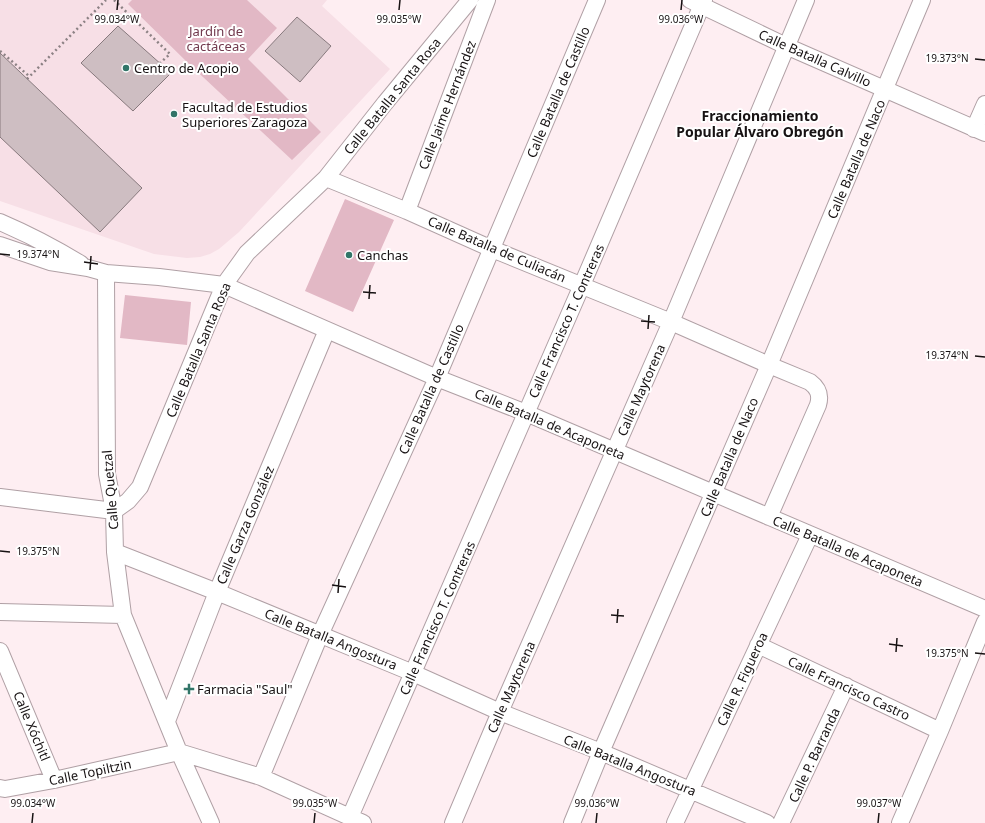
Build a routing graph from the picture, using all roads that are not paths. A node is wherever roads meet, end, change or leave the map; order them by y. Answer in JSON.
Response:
{"nodes":[{"id":1,"x":470,"y":0,"type":"edge"},
{"id":2,"x":487,"y":0,"type":"edge"},
{"id":3,"x":597,"y":0,"type":"edge"},
{"id":4,"x":806,"y":0,"type":"edge"},
{"id":5,"x":922,"y":0,"type":"edge"},
{"id":6,"x":699,"y":2,"type":"edge"},
{"id":7,"x":786,"y":46,"type":"junction"},
{"id":8,"x":885,"y":90,"type":"junction"},
{"id":9,"x":985,"y":104,"type":"edge"},
{"id":10,"x":980,"y":131,"type":"edge"},
{"id":11,"x":326,"y":178,"type":"junction"},
{"id":12,"x":407,"y":211,"type":"junction"},
{"id":13,"x":0,"y":222,"type":"edge"},
{"id":14,"x":0,"y":245,"type":"edge"},
{"id":15,"x":492,"y":249,"type":"junction"},
{"id":16,"x":88,"y":268,"type":"junction"},
{"id":17,"x":106,"y":273,"type":"junction"},
{"id":18,"x":224,"y":285,"type":"junction"},
{"id":19,"x":582,"y":285,"type":"junction"},
{"id":20,"x":671,"y":322,"type":"junction"},
{"id":21,"x":328,"y":330,"type":"junction"},
{"id":22,"x":769,"y":366,"type":"junction"},
{"id":23,"x":437,"y":378,"type":"junction"},
{"id":24,"x":526,"y":413,"type":"junction"},
{"id":25,"x":615,"y":451,"type":"junction"},
{"id":26,"x":714,"y":493,"type":"junction"},
{"id":27,"x":0,"y":497,"type":"edge"},
{"id":28,"x":114,"y":511,"type":"junction"},
{"id":29,"x":770,"y":516,"type":"junction"},
{"id":30,"x":810,"y":535,"type":"junction"},
{"id":31,"x":115,"y":552,"type":"junction"},
{"id":32,"x":217,"y":592,"type":"junction"},
{"id":33,"x":985,"y":609,"type":"edge"},
{"id":34,"x":0,"y":612,"type":"edge"},
{"id":35,"x":123,"y":615,"type":"junction"},
{"id":36,"x":985,"y":622,"type":"edge"},
{"id":37,"x":320,"y":635,"type":"junction"},
{"id":38,"x":758,"y":645,"type":"junction"},
{"id":39,"x":0,"y":651,"type":"edge"},
{"id":40,"x":413,"y":673,"type":"junction"},
{"id":41,"x":846,"y":686,"type":"junction"},
{"id":42,"x":500,"y":712,"type":"junction"},
{"id":43,"x":167,"y":721,"type":"junction"},
{"id":44,"x":940,"y":731,"type":"junction"},
{"id":45,"x":179,"y":752,"type":"junction"},
{"id":46,"x":601,"y":752,"type":"junction"},
{"id":47,"x":261,"y":777,"type":"junction"},
{"id":48,"x":54,"y":780,"type":"junction"},
{"id":49,"x":0,"y":788,"type":"edge"},
{"id":50,"x":690,"y":789,"type":"junction"},
{"id":51,"x":357,"y":820,"type":"edge"},
{"id":52,"x":212,"y":823,"type":"edge"},
{"id":53,"x":453,"y":823,"type":"edge"},
{"id":54,"x":572,"y":823,"type":"edge"},
{"id":55,"x":675,"y":823,"type":"edge"},
{"id":56,"x":766,"y":823,"type":"edge"},
{"id":57,"x":781,"y":823,"type":"edge"},
{"id":58,"x":900,"y":823,"type":"edge"}],
"edges":[{"from":1,"to":11,"type":"street","name":"Calle Batalla Santa Rosa"},
{"from":2,"to":12,"type":"street","name":"Calle Jaime Hernández"},
{"from":3,"to":15,"type":"street","name":"Calle Batalla de Castillo"},
{"from":4,"to":7,"type":"street","name":"Calle Maytorena"},
{"from":5,"to":8,"type":"street","name":"Calle Batalla de Naco"},
{"from":6,"to":7,"type":"street","name":"Calle Batalla Calvillo"},
{"from":6,"to":19,"type":"street","name":"Calle Francisco T. Contreras"},
{"from":7,"to":8,"type":"street","name":"Calle Batalla Calvillo"},
{"from":7,"to":20,"type":"street","name":"Calle Maytorena"},
{"from":8,"to":10,"type":"street","name":"Calle Batalla Calvillo"},
{"from":8,"to":22,"type":"street","name":"Calle Batalla de Naco"},
{"from":9,"to":10,"type":"street"},
{"from":11,"to":12,"type":"street","name":"Calle Batalla de Culiacán"},
{"from":11,"to":18,"type":"street","name":"Calle Batalla Santa Rosa"},
{"from":12,"to":15,"type":"street","name":"Calle Batalla de Culiacán"},
{"from":13,"to":16,"type":"street"},
{"from":14,"to":16,"type":"street"},
{"from":15,"to":19,"type":"street","name":"Calle Batalla de Culiacán"},
{"from":15,"to":23,"type":"street","name":"Calle Batalla de Castillo"},
{"from":16,"to":17,"type":"street"},
{"from":17,"to":18,"type":"street","name":"Calle Batalla de Acaponeta"},
{"from":17,"to":28,"type":"street","name":"Calle Quetzal"},
{"from":18,"to":21,"type":"street","name":"Calle Batalla de Acaponeta"},
{"from":18,"to":28,"type":"street","name":"Calle Batalla Santa Rosa"},
{"from":19,"to":20,"type":"street","name":"Calle Batalla de Culiacán"},
{"from":19,"to":24,"type":"street","name":"Calle Francisco T. Contreras"},
{"from":20,"to":22,"type":"street","name":"Calle Batalla de Culiacán"},
{"from":20,"to":25,"type":"street","name":"Calle Maytorena"},
{"from":21,"to":23,"type":"street","name":"Calle Batalla de Acaponeta"},
{"from":21,"to":32,"type":"street","name":"Calle Garza González"},
{"from":22,"to":26,"type":"street","name":"Calle Batalla de Naco"},
{"from":22,"to":29,"type":"street","name":"Calle Batalla de Culiacán"},
{"from":23,"to":24,"type":"street","name":"Calle Batalla de Acaponeta"},
{"from":23,"to":37,"type":"street","name":"Calle Batalla de Castillo"},
{"from":24,"to":25,"type":"street","name":"Calle Batalla de Acaponeta"},
{"from":24,"to":40,"type":"street","name":"Calle Francisco T. Contreras"},
{"from":25,"to":26,"type":"street","name":"Calle Batalla de Acaponeta"},
{"from":25,"to":42,"type":"street","name":"Calle Maytorena"},
{"from":26,"to":29,"type":"street","name":"Calle Batalla de Acaponeta"},
{"from":26,"to":46,"type":"street","name":"Calle Batalla de Naco"},
{"from":27,"to":28,"type":"street"},
{"from":28,"to":31,"type":"street","name":"Calle Quetzal"},
{"from":29,"to":30,"type":"street","name":"Calle Batalla de Acaponeta"},
{"from":30,"to":33,"type":"street","name":"Calle Batalla de Acaponeta"},
{"from":30,"to":38,"type":"street","name":"Calle R. Figueroa"},
{"from":31,"to":32,"type":"street","name":"Calle Batalla Angostura"},
{"from":31,"to":35,"type":"street","name":"Calle Quetzal"},
{"from":32,"to":37,"type":"street","name":"Calle Batalla Angostura"},
{"from":32,"to":43,"type":"street","name":"Calle Garza González"},
{"from":34,"to":35,"type":"street"},
{"from":35,"to":43,"type":"street","name":"Calle Quetzal"},
{"from":36,"to":44,"type":"street"},
{"from":37,"to":40,"type":"street","name":"Calle Batalla Angostura"},
{"from":37,"to":47,"type":"street","name":"Calle Batalla de Castillo"},
{"from":38,"to":41,"type":"street","name":"Calle Francisco Castro"},
{"from":38,"to":50,"type":"street","name":"Calle R. Figueroa"},
{"from":39,"to":48,"type":"street","name":"Calle Xóchitl"},
{"from":40,"to":42,"type":"street","name":"Calle Batalla Angostura"},
{"from":40,"to":51,"type":"street","name":"Calle Francisco T. Contreras"},
{"from":41,"to":44,"type":"street","name":"Calle Francisco Castro"},
{"from":41,"to":57,"type":"street","name":"Calle P. Barranda"},
{"from":42,"to":46,"type":"street","name":"Calle Batalla Angostura"},
{"from":42,"to":53,"type":"street","name":"Calle Maytorena"},
{"from":43,"to":45,"type":"street","name":"Calle Quetzal"},
{"from":44,"to":58,"type":"street"},
{"from":45,"to":47,"type":"street"},
{"from":45,"to":48,"type":"street","name":"Calle Topiltzin"},
{"from":45,"to":52,"type":"street","name":"Calle Quetzal"},
{"from":46,"to":50,"type":"street","name":"Calle Batalla Angostura"},
{"from":46,"to":54,"type":"street","name":"Calle Batalla de Naco"},
{"from":47,"to":51,"type":"street"},
{"from":48,"to":49,"type":"street","name":"Calle Topiltzin"},
{"from":50,"to":55,"type":"street","name":"Calle R. Figueroa"},
{"from":50,"to":56,"type":"street","name":"Calle Batalla Angostura"}]}
